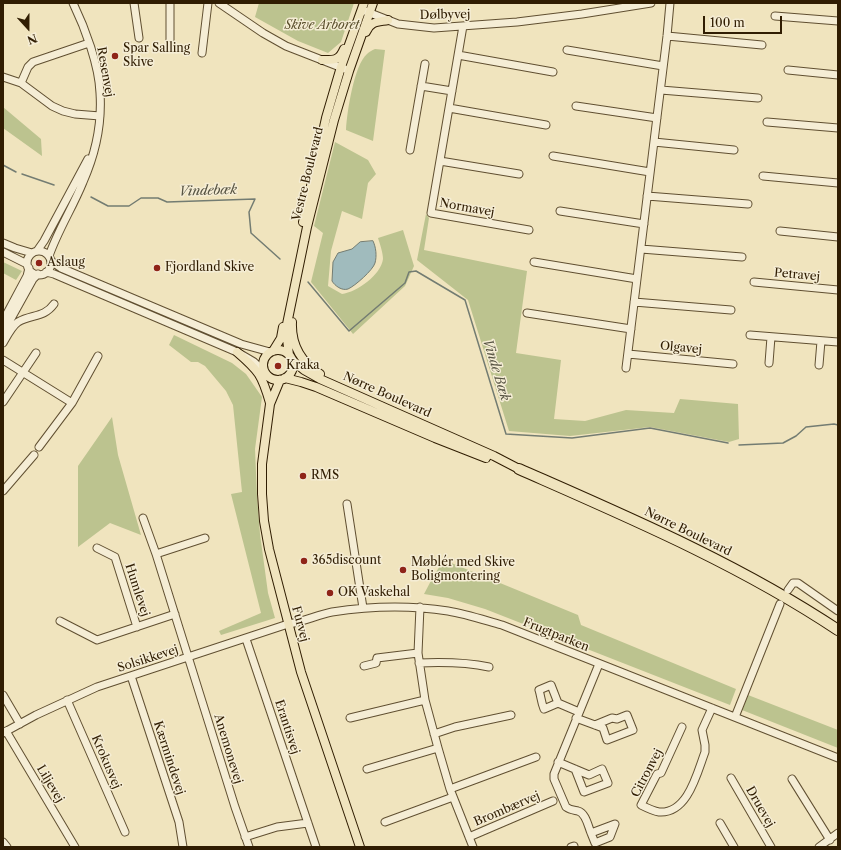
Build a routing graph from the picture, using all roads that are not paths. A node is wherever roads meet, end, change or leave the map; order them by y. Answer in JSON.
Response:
{"nodes":[{"id":1,"x":73,"y":3,"type":"edge"},
{"id":2,"x":134,"y":3,"type":"edge"},
{"id":3,"x":170,"y":3,"type":"edge"},
{"id":4,"x":208,"y":3,"type":"edge"},
{"id":5,"x":219,"y":3,"type":"edge"},
{"id":6,"x":373,"y":3,"type":"edge"},
{"id":7,"x":651,"y":3,"type":"edge"},
{"id":8,"x":670,"y":3,"type":"edge"},
{"id":9,"x":362,"y":6,"type":"edge"},
{"id":10,"x":369,"y":13,"type":"junction"},
{"id":11,"x":775,"y":16,"type":"dead end"},
{"id":12,"x":358,"y":19,"type":"junction"},
{"id":13,"x":388,"y":20,"type":"junction"},
{"id":14,"x":838,"y":21,"type":"edge"},
{"id":15,"x":464,"y":26,"type":"junction"},
{"id":16,"x":667,"y":36,"type":"junction"},
{"id":17,"x":139,"y":38,"type":"dead end"},
{"id":18,"x":170,"y":40,"type":"dead end"},
{"id":19,"x":89,"y":43,"type":"junction"},
{"id":20,"x":762,"y":45,"type":"dead end"},
{"id":21,"x":567,"y":50,"type":"dead end"},
{"id":22,"x":202,"y":53,"type":"dead end"},
{"id":23,"x":458,"y":55,"type":"junction"},
{"id":24,"x":322,"y":60,"type":"junction"},
{"id":25,"x":425,"y":64,"type":"dead end"},
{"id":26,"x":664,"y":66,"type":"junction"},
{"id":27,"x":345,"y":69,"type":"junction"},
{"id":28,"x":788,"y":70,"type":"dead end"},
{"id":29,"x":553,"y":72,"type":"dead end"},
{"id":30,"x":838,"y":75,"type":"edge"},
{"id":31,"x":3,"y":77,"type":"edge"},
{"id":32,"x":21,"y":83,"type":"junction"},
{"id":33,"x":421,"y":86,"type":"junction"},
{"id":34,"x":344,"y":88,"type":"junction"},
{"id":35,"x":660,"y":90,"type":"junction"},
{"id":36,"x":452,"y":91,"type":"junction"},
{"id":37,"x":758,"y":98,"type":"dead end"},
{"id":38,"x":576,"y":106,"type":"dead end"},
{"id":39,"x":449,"y":108,"type":"junction"},
{"id":40,"x":100,"y":116,"type":"junction"},
{"id":41,"x":657,"y":118,"type":"junction"},
{"id":42,"x":767,"y":122,"type":"dead end"},
{"id":43,"x":546,"y":125,"type":"dead end"},
{"id":44,"x":838,"y":128,"type":"edge"},
{"id":45,"x":654,"y":142,"type":"junction"},
{"id":46,"x":94,"y":148,"type":"junction"},
{"id":47,"x":410,"y":150,"type":"dead end"},
{"id":48,"x":734,"y":150,"type":"dead end"},
{"id":49,"x":553,"y":156,"type":"dead end"},
{"id":50,"x":440,"y":161,"type":"junction"},
{"id":51,"x":650,"y":172,"type":"junction"},
{"id":52,"x":519,"y":174,"type":"dead end"},
{"id":53,"x":763,"y":176,"type":"dead end"},
{"id":54,"x":838,"y":183,"type":"edge"},
{"id":55,"x":647,"y":196,"type":"junction"},
{"id":56,"x":748,"y":204,"type":"dead end"},
{"id":57,"x":560,"y":211,"type":"dead end"},
{"id":58,"x":644,"y":224,"type":"junction"},
{"id":59,"x":528,"y":230,"type":"dead end"},
{"id":60,"x":780,"y":231,"type":"dead end"},
{"id":61,"x":838,"y":236,"type":"edge"},
{"id":62,"x":3,"y":243,"type":"edge"},
{"id":63,"x":641,"y":249,"type":"junction"},
{"id":64,"x":3,"y":252,"type":"edge"},
{"id":65,"x":35,"y":252,"type":"junction"},
{"id":66,"x":742,"y":258,"type":"dead end"},
{"id":67,"x":50,"y":259,"type":"junction"},
{"id":68,"x":534,"y":262,"type":"dead end"},
{"id":69,"x":28,"y":266,"type":"junction"},
{"id":70,"x":42,"y":273,"type":"junction"},
{"id":71,"x":637,"y":278,"type":"junction"},
{"id":72,"x":297,"y":280,"type":"junction"},
{"id":73,"x":754,"y":282,"type":"dead end"},
{"id":74,"x":838,"y":290,"type":"edge"},
{"id":75,"x":634,"y":302,"type":"junction"},
{"id":76,"x":54,"y":304,"type":"dead end"},
{"id":77,"x":731,"y":310,"type":"dead end"},
{"id":78,"x":527,"y":313,"type":"dead end"},
{"id":79,"x":3,"y":322,"type":"edge"},
{"id":80,"x":631,"y":329,"type":"junction"},
{"id":81,"x":3,"y":333,"type":"edge"},
{"id":82,"x":750,"y":335,"type":"dead end"},
{"id":83,"x":771,"y":337,"type":"junction"},
{"id":84,"x":822,"y":341,"type":"junction"},
{"id":85,"x":838,"y":342,"type":"edge"},
{"id":86,"x":3,"y":343,"type":"edge"},
{"id":87,"x":237,"y":352,"type":"junction"},
{"id":88,"x":272,"y":352,"type":"junction"},
{"id":89,"x":36,"y":353,"type":"dead end"},
{"id":90,"x":628,"y":354,"type":"junction"},
{"id":91,"x":98,"y":356,"type":"dead end"},
{"id":92,"x":291,"y":358,"type":"junction"},
{"id":93,"x":3,"y":360,"type":"edge"},
{"id":94,"x":769,"y":363,"type":"dead end"},
{"id":95,"x":733,"y":364,"type":"dead end"},
{"id":96,"x":820,"y":364,"type":"dead end"},
{"id":97,"x":626,"y":368,"type":"dead end"},
{"id":98,"x":24,"y":373,"type":"junction"},
{"id":99,"x":265,"y":373,"type":"junction"},
{"id":100,"x":282,"y":379,"type":"junction"},
{"id":101,"x":271,"y":401,"type":"junction"},
{"id":102,"x":3,"y":402,"type":"edge"},
{"id":103,"x":72,"y":402,"type":"junction"},
{"id":104,"x":376,"y":404,"type":"junction"},
{"id":105,"x":39,"y":447,"type":"dead end"},
{"id":106,"x":34,"y":455,"type":"dead end"},
{"id":107,"x":519,"y":469,"type":"junction"},
{"id":108,"x":3,"y":491,"type":"edge"},
{"id":109,"x":347,"y":504,"type":"dead end"},
{"id":110,"x":143,"y":518,"type":"dead end"},
{"id":111,"x":205,"y":538,"type":"dead end"},
{"id":112,"x":97,"y":548,"type":"dead end"},
{"id":113,"x":156,"y":554,"type":"junction"},
{"id":114,"x":788,"y":590,"type":"dead end"},
{"id":115,"x":780,"y":604,"type":"dead end"},
{"id":116,"x":420,"y":607,"type":"junction"},
{"id":117,"x":363,"y":608,"type":"junction"},
{"id":118,"x":838,"y":611,"type":"edge"},
{"id":119,"x":175,"y":614,"type":"junction"},
{"id":120,"x":60,"y":621,"type":"dead end"},
{"id":121,"x":288,"y":624,"type":"junction"},
{"id":122,"x":137,"y":627,"type":"junction"},
{"id":123,"x":838,"y":630,"type":"edge"},
{"id":124,"x":246,"y":638,"type":"junction"},
{"id":125,"x":418,"y":653,"type":"junction"},
{"id":126,"x":188,"y":658,"type":"junction"},
{"id":127,"x":419,"y":663,"type":"junction"},
{"id":128,"x":599,"y":664,"type":"junction"},
{"id":129,"x":364,"y":666,"type":"dead end"},
{"id":130,"x":489,"y":666,"type":"dead end"},
{"id":131,"x":131,"y":676,"type":"junction"},
{"id":132,"x":3,"y":695,"type":"edge"},
{"id":133,"x":67,"y":700,"type":"junction"},
{"id":134,"x":425,"y":700,"type":"junction"},
{"id":135,"x":558,"y":703,"type":"dead end"},
{"id":136,"x":712,"y":708,"type":"junction"},
{"id":137,"x":511,"y":715,"type":"dead end"},
{"id":138,"x":578,"y":715,"type":"junction"},
{"id":139,"x":735,"y":717,"type":"junction"},
{"id":140,"x":350,"y":718,"type":"dead end"},
{"id":141,"x":20,"y":724,"type":"junction"},
{"id":142,"x":595,"y":725,"type":"junction"},
{"id":143,"x":682,"y":727,"type":"dead end"},
{"id":144,"x":5,"y":732,"type":"edge"},
{"id":145,"x":434,"y":734,"type":"junction"},
{"id":146,"x":438,"y":748,"type":"junction"},
{"id":147,"x":536,"y":757,"type":"dead end"},
{"id":148,"x":838,"y":758,"type":"edge"},
{"id":149,"x":558,"y":762,"type":"junction"},
{"id":150,"x":367,"y":769,"type":"dead end"},
{"id":151,"x":575,"y":769,"type":"junction"},
{"id":152,"x":731,"y":778,"type":"dead end"},
{"id":153,"x":792,"y":778,"type":"dead end"},
{"id":154,"x":450,"y":789,"type":"junction"},
{"id":155,"x":454,"y":797,"type":"junction"},
{"id":156,"x":553,"y":801,"type":"dead end"},
{"id":157,"x":385,"y":822,"type":"dead end"},
{"id":158,"x":308,"y":823,"type":"junction"},
{"id":159,"x":720,"y":823,"type":"dead end"},
{"id":160,"x":124,"y":832,"type":"dead end"},
{"id":161,"x":591,"y":833,"type":"dead end"},
{"id":162,"x":838,"y":833,"type":"edge"},
{"id":163,"x":245,"y":837,"type":"junction"},
{"id":164,"x":469,"y":837,"type":"junction"},
{"id":165,"x":830,"y":840,"type":"junction"},
{"id":166,"x":3,"y":842,"type":"edge"},
{"id":167,"x":7,"y":847,"type":"edge"},
{"id":168,"x":75,"y":847,"type":"edge"},
{"id":169,"x":183,"y":847,"type":"edge"},
{"id":170,"x":249,"y":847,"type":"edge"},
{"id":171,"x":316,"y":847,"type":"edge"},
{"id":172,"x":360,"y":847,"type":"edge"},
{"id":173,"x":473,"y":847,"type":"edge"},
{"id":174,"x":734,"y":847,"type":"edge"},
{"id":175,"x":771,"y":847,"type":"edge"},
{"id":176,"x":819,"y":847,"type":"edge"}],
"edges":[{"from":1,"to":19,"type":"street","name":"Resenvej"},
{"from":2,"to":17,"type":"street"},
{"from":3,"to":18,"type":"street"},
{"from":4,"to":22,"type":"street"},
{"from":5,"to":24,"type":"street"},
{"from":6,"to":10,"type":"main road","name":"Vestre Boulevard"},
{"from":7,"to":15,"type":"street","name":"Dølbyvej"},
{"from":8,"to":16,"type":"street"},
{"from":9,"to":10,"type":"street","name":"Dølbyvej"},
{"from":9,"to":12,"type":"main road","name":"Vestre Boulevard"},
{"from":10,"to":13,"type":"street","name":"Dølbyvej"},
{"from":10,"to":27,"type":"main road","name":"Vestre Boulevard"},
{"from":11,"to":14,"type":"street"},
{"from":12,"to":24,"type":"main road"},
{"from":12,"to":27,"type":"main road","name":"Vestre Boulevard"},
{"from":13,"to":15,"type":"street","name":"Dølbyvej"},
{"from":13,"to":34,"type":"main road"},
{"from":15,"to":23,"type":"street","name":"Normavej"},
{"from":16,"to":20,"type":"street"},
{"from":16,"to":26,"type":"street"},
{"from":19,"to":32,"type":"street"},
{"from":19,"to":40,"type":"street","name":"Resenvej"},
{"from":21,"to":26,"type":"street"},
{"from":23,"to":29,"type":"street"},
{"from":23,"to":36,"type":"street","name":"Normavej"},
{"from":24,"to":27,"type":"street"},
{"from":25,"to":33,"type":"street"},
{"from":26,"to":35,"type":"street"},
{"from":27,"to":34,"type":"main road","name":"Vestre Boulevard"},
{"from":27,"to":88,"type":"main road","name":"Vestre Boulevard"},
{"from":28,"to":30,"type":"street"},
{"from":31,"to":32,"type":"street"},
{"from":32,"to":40,"type":"street"},
{"from":33,"to":36,"type":"street"},
{"from":33,"to":47,"type":"street"},
{"from":34,"to":72,"type":"main road","name":"Vestre Boulevard"},
{"from":35,"to":37,"type":"street"},
{"from":35,"to":41,"type":"street"},
{"from":36,"to":39,"type":"street","name":"Normavej"},
{"from":38,"to":41,"type":"street"},
{"from":39,"to":43,"type":"street"},
{"from":39,"to":50,"type":"street","name":"Normavej"},
{"from":40,"to":46,"type":"street","name":"Resenvej"},
{"from":41,"to":45,"type":"street"},
{"from":42,"to":44,"type":"street"},
{"from":45,"to":48,"type":"street"},
{"from":45,"to":51,"type":"street"},
{"from":46,"to":65,"type":"street","name":"Resenvej"},
{"from":46,"to":67,"type":"street","name":"Resenvej"},
{"from":49,"to":51,"type":"street"},
{"from":50,"to":52,"type":"street"},
{"from":50,"to":59,"type":"street","name":"Normavej"},
{"from":51,"to":55,"type":"street"},
{"from":53,"to":54,"type":"street"},
{"from":55,"to":56,"type":"street"},
{"from":55,"to":58,"type":"street"},
{"from":57,"to":58,"type":"street"},
{"from":58,"to":63,"type":"street"},
{"from":60,"to":61,"type":"street"},
{"from":62,"to":65,"type":"street"},
{"from":63,"to":66,"type":"street"},
{"from":63,"to":71,"type":"street"},
{"from":64,"to":69,"type":"street"},
{"from":65,"to":67,"type":"street"},
{"from":65,"to":69,"type":"street"},
{"from":67,"to":70,"type":"street"},
{"from":67,"to":88,"type":"street"},
{"from":68,"to":71,"type":"street"},
{"from":69,"to":70,"type":"street"},
{"from":69,"to":79,"type":"street"},
{"from":70,"to":81,"type":"street"},
{"from":70,"to":87,"type":"street"},
{"from":71,"to":75,"type":"street"},
{"from":72,"to":92,"type":"main road","name":"Vestre Boulevard"},
{"from":72,"to":104,"type":"main road"},
{"from":73,"to":74,"type":"street","name":"Petravej"},
{"from":75,"to":77,"type":"street"},
{"from":75,"to":80,"type":"street"},
{"from":76,"to":86,"type":"street"},
{"from":78,"to":80,"type":"street"},
{"from":80,"to":90,"type":"street"},
{"from":82,"to":83,"type":"street"},
{"from":83,"to":84,"type":"street"},
{"from":83,"to":94,"type":"street"},
{"from":84,"to":85,"type":"street"},
{"from":84,"to":96,"type":"street"},
{"from":87,"to":99,"type":"street"},
{"from":87,"to":101,"type":"main road"},
{"from":88,"to":92,"type":"main road"},
{"from":88,"to":99,"type":"main road"},
{"from":89,"to":98,"type":"street"},
{"from":90,"to":95,"type":"street","name":"Olgavej"},
{"from":90,"to":97,"type":"street"},
{"from":91,"to":103,"type":"street"},
{"from":92,"to":100,"type":"main road"},
{"from":92,"to":104,"type":"main road","name":"Nørre Boulevard"},
{"from":93,"to":98,"type":"street"},
{"from":98,"to":102,"type":"street"},
{"from":98,"to":103,"type":"street"},
{"from":99,"to":100,"type":"main road"},
{"from":99,"to":101,"type":"main road","name":"Furvej"},
{"from":100,"to":101,"type":"main road","name":"Furvej"},
{"from":100,"to":107,"type":"main road","name":"Nørre Boulevard"},
{"from":101,"to":121,"type":"main road","name":"Furvej"},
{"from":103,"to":105,"type":"street"},
{"from":104,"to":107,"type":"main road","name":"Nørre Boulevard"},
{"from":106,"to":108,"type":"street"},
{"from":107,"to":123,"type":"highway","name":"Nørre Boulevard"},
{"from":109,"to":117,"type":"street"},
{"from":110,"to":113,"type":"street"},
{"from":111,"to":113,"type":"street"},
{"from":112,"to":122,"type":"street","name":"Humlevej"},
{"from":113,"to":119,"type":"street"},
{"from":114,"to":118,"type":"street"},
{"from":115,"to":139,"type":"street"},
{"from":116,"to":117,"type":"street","name":"Frugtparken"},
{"from":116,"to":125,"type":"street","name":"Brombærvej"},
{"from":116,"to":128,"type":"street","name":"Frugtparken"},
{"from":117,"to":121,"type":"street","name":"Frugtparken"},
{"from":119,"to":122,"type":"street","name":"Humlevej"},
{"from":119,"to":126,"type":"street"},
{"from":120,"to":122,"type":"street","name":"Humlevej"},
{"from":121,"to":124,"type":"street","name":"Solsikkevej"},
{"from":121,"to":172,"type":"main road","name":"Furvej"},
{"from":124,"to":126,"type":"street","name":"Solsikkevej"},
{"from":124,"to":158,"type":"street","name":"Erantisvej"},
{"from":125,"to":127,"type":"street","name":"Brombærvej"},
{"from":125,"to":129,"type":"street"},
{"from":126,"to":131,"type":"street","name":"Solsikkevej"},
{"from":126,"to":163,"type":"street","name":"Anemonevej"},
{"from":127,"to":130,"type":"street"},
{"from":127,"to":134,"type":"street","name":"Brombærvej"},
{"from":128,"to":136,"type":"street","name":"Frugtparken"},
{"from":128,"to":138,"type":"street"},
{"from":131,"to":133,"type":"street","name":"Solsikkevej"},
{"from":131,"to":169,"type":"street","name":"Kærmindevej"},
{"from":132,"to":141,"type":"street"},
{"from":133,"to":141,"type":"street","name":"Solsikkevej"},
{"from":133,"to":160,"type":"street","name":"Krokusvej"},
{"from":134,"to":140,"type":"street"},
{"from":134,"to":145,"type":"street","name":"Brombærvej"},
{"from":135,"to":138,"type":"street"},
{"from":136,"to":139,"type":"street","name":"Frugtparken"},
{"from":136,"to":143,"type":"street","name":"Citronvej"},
{"from":137,"to":145,"type":"street"},
{"from":138,"to":142,"type":"street"},
{"from":138,"to":149,"type":"street"},
{"from":139,"to":148,"type":"street","name":"Frugtparken"},
{"from":141,"to":144,"type":"street","name":"Solsikkevej"},
{"from":142,"to":142,"type":"street"},
{"from":144,"to":168,"type":"street","name":"Liljevej"},
{"from":145,"to":146,"type":"street","name":"Brombærvej"},
{"from":146,"to":150,"type":"street"},
{"from":146,"to":154,"type":"street","name":"Brombærvej"},
{"from":147,"to":154,"type":"street"},
{"from":149,"to":151,"type":"street"},
{"from":149,"to":161,"type":"street"},
{"from":151,"to":151,"type":"street"},
{"from":152,"to":175,"type":"street","name":"Druevej"},
{"from":153,"to":165,"type":"street"},
{"from":154,"to":155,"type":"street","name":"Brombærvej"},
{"from":155,"to":157,"type":"street"},
{"from":155,"to":164,"type":"street","name":"Brombærvej"},
{"from":156,"to":164,"type":"street","name":"Brombærvej"},
{"from":158,"to":163,"type":"street"},
{"from":158,"to":171,"type":"street","name":"Erantisvej"},
{"from":159,"to":174,"type":"street"},
{"from":162,"to":165,"type":"street"},
{"from":163,"to":170,"type":"street","name":"Anemonevej"},
{"from":164,"to":173,"type":"street","name":"Brombærvej"},
{"from":165,"to":176,"type":"street"},
{"from":166,"to":167,"type":"street"}]}
